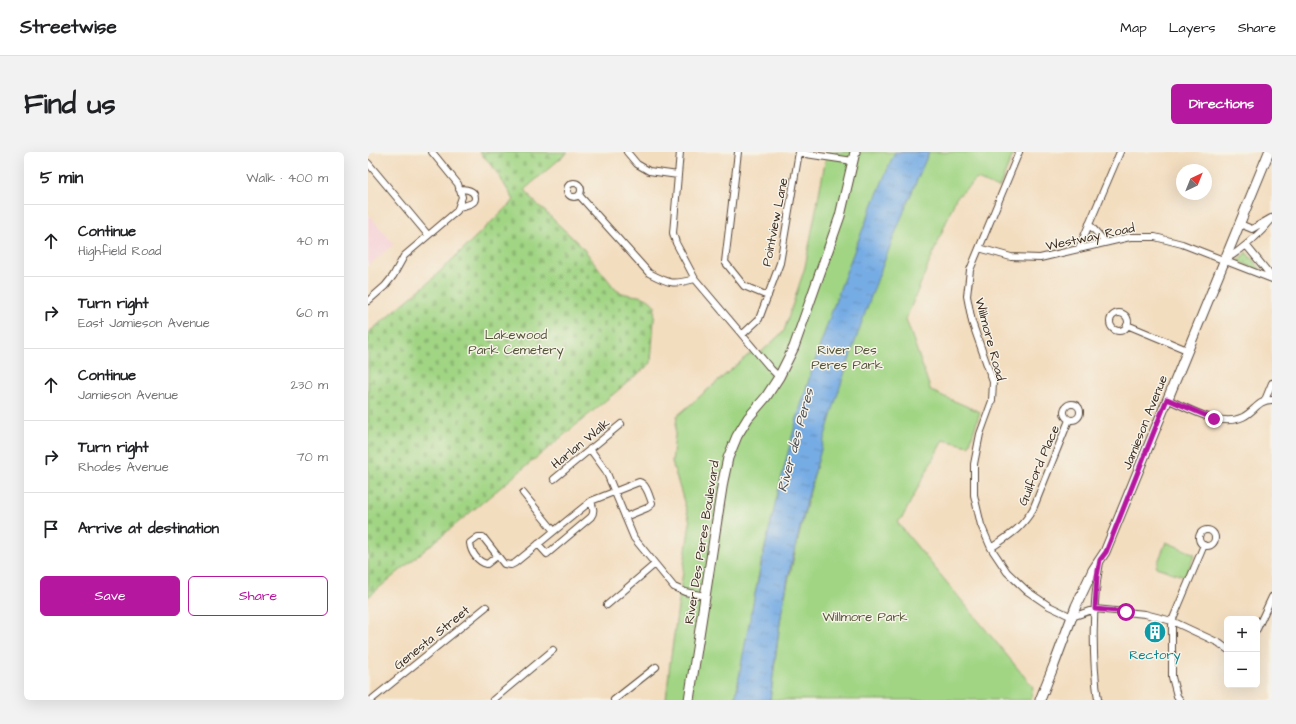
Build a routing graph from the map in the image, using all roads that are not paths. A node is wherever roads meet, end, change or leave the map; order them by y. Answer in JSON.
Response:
{"nodes":[{"id":1,"x":432,"y":152,"type":"edge"},
{"id":2,"x":628,"y":152,"type":"edge"},
{"id":3,"x":680,"y":152,"type":"edge"},
{"id":4,"x":738,"y":152,"type":"edge"},
{"id":5,"x":799,"y":152,"type":"edge"},
{"id":6,"x":1019,"y":152,"type":"edge"},
{"id":7,"x":1120,"y":152,"type":"edge"},
{"id":8,"x":1269,"y":152,"type":"edge"},
{"id":9,"x":854,"y":157,"type":"edge"},
{"id":10,"x":368,"y":163,"type":"edge"},
{"id":11,"x":678,"y":175,"type":"junction"},
{"id":12,"x":460,"y":189,"type":"junction"},
{"id":13,"x":579,"y":195,"type":"dead end"},
{"id":14,"x":459,"y":207,"type":"junction"},
{"id":15,"x":1272,"y":218,"type":"edge"},
{"id":16,"x":1089,"y":224,"type":"junction"},
{"id":17,"x":1240,"y":224,"type":"junction"},
{"id":18,"x":428,"y":235,"type":"junction"},
{"id":19,"x":1105,"y":242,"type":"junction"},
{"id":20,"x":1246,"y":245,"type":"junction"},
{"id":21,"x":979,"y":248,"type":"junction"},
{"id":22,"x":1079,"y":248,"type":"junction"},
{"id":23,"x":1225,"y":260,"type":"junction"},
{"id":24,"x":1272,"y":278,"type":"edge"},
{"id":25,"x":695,"y":279,"type":"junction"},
{"id":26,"x":768,"y":296,"type":"junction"},
{"id":27,"x":368,"y":301,"type":"edge"},
{"id":28,"x":1127,"y":325,"type":"dead end"},
{"id":29,"x":743,"y":334,"type":"junction"},
{"id":30,"x":1187,"y":350,"type":"junction"},
{"id":31,"x":779,"y":377,"type":"junction"},
{"id":32,"x":1272,"y":382,"type":"edge"},
{"id":33,"x":1167,"y":399,"type":"junction"},
{"id":34,"x":1265,"y":400,"type":"junction"},
{"id":35,"x":1272,"y":400,"type":"edge"},
{"id":36,"x":1069,"y":420,"type":"dead end"},
{"id":37,"x":621,"y":424,"type":"dead end"},
{"id":38,"x":590,"y":449,"type":"junction"},
{"id":39,"x":554,"y":479,"type":"dead end"},
{"id":40,"x":615,"y":491,"type":"junction"},
{"id":41,"x":523,"y":493,"type":"dead end"},
{"id":42,"x":590,"y":501,"type":"junction"},
{"id":43,"x":625,"y":518,"type":"junction"},
{"id":44,"x":554,"y":531,"type":"junction"},
{"id":45,"x":538,"y":544,"type":"junction"},
{"id":46,"x":1204,"y":545,"type":"dead end"},
{"id":47,"x":992,"y":548,"type":"junction"},
{"id":48,"x":497,"y":556,"type":"junction"},
{"id":49,"x":1100,"y":560,"type":"junction"},
{"id":50,"x":655,"y":564,"type":"junction"},
{"id":51,"x":705,"y":596,"type":"junction"},
{"id":52,"x":1272,"y":598,"type":"edge"},
{"id":53,"x":608,"y":605,"type":"dead end"},
{"id":54,"x":486,"y":607,"type":"dead end"},
{"id":55,"x":1095,"y":609,"type":"junction"},
{"id":56,"x":1072,"y":617,"type":"junction"},
{"id":57,"x":1172,"y":621,"type":"junction"},
{"id":58,"x":1260,"y":623,"type":"edge"},
{"id":59,"x":1224,"y":642,"type":"edge"},
{"id":60,"x":1219,"y":643,"type":"junction"},
{"id":61,"x":1224,"y":647,"type":"edge"},
{"id":62,"x":553,"y":650,"type":"dead end"},
{"id":63,"x":656,"y":666,"type":"dead end"},
{"id":64,"x":371,"y":700,"type":"edge"},
{"id":65,"x":493,"y":700,"type":"edge"},
{"id":66,"x":614,"y":700,"type":"edge"},
{"id":67,"x":689,"y":700,"type":"edge"},
{"id":68,"x":1040,"y":700,"type":"edge"},
{"id":69,"x":1098,"y":700,"type":"edge"},
{"id":70,"x":1180,"y":700,"type":"edge"}],
"edges":[{"from":1,"to":12,"type":"street"},
{"from":2,"to":11,"type":"street"},
{"from":3,"to":11,"type":"street"},
{"from":4,"to":26,"type":"street"},
{"from":5,"to":9,"type":"street"},
{"from":5,"to":26,"type":"street","name":"Pointview Lane"},
{"from":6,"to":21,"type":"street","name":"Willmore Road"},
{"from":7,"to":16,"type":"street"},
{"from":8,"to":17,"type":"main road","name":"Jamieson Avenue"},
{"from":9,"to":31,"type":"main road","name":"River Des Peres Boulevard"},
{"from":10,"to":18,"type":"street"},
{"from":11,"to":25,"type":"street"},
{"from":12,"to":14,"type":"street"},
{"from":12,"to":14,"type":"street"},
{"from":13,"to":25,"type":"street"},
{"from":14,"to":18,"type":"street"},
{"from":15,"to":17,"type":"street"},
{"from":15,"to":20,"type":"street"},
{"from":16,"to":19,"type":"street"},
{"from":16,"to":22,"type":"street"},
{"from":17,"to":23,"type":"main road","name":"Jamieson Avenue"},
{"from":18,"to":27,"type":"street"},
{"from":19,"to":22,"type":"street","name":"Westway Road"},
{"from":19,"to":23,"type":"street","name":"Westway Road"},
{"from":20,"to":23,"type":"street"},
{"from":20,"to":24,"type":"street","name":"Westway Road"},
{"from":21,"to":22,"type":"street","name":"Westway Road"},
{"from":21,"to":47,"type":"street","name":"Willmore Road"},
{"from":23,"to":24,"type":"street","name":"Westway Road"},
{"from":23,"to":30,"type":"main road","name":"Jamieson Avenue"},
{"from":25,"to":29,"type":"street"},
{"from":26,"to":29,"type":"street","name":"Pointview Lane"},
{"from":28,"to":30,"type":"street"},
{"from":29,"to":31,"type":"street"},
{"from":30,"to":33,"type":"main road","name":"Jamieson Avenue"},
{"from":31,"to":51,"type":"main road","name":"River Des Peres Boulevard"},
{"from":32,"to":34,"type":"street"},
{"from":33,"to":34,"type":"street"},
{"from":33,"to":49,"type":"main road","name":"Jamieson Avenue"},
{"from":34,"to":35,"type":"street"},
{"from":36,"to":47,"type":"street","name":"Guilford Place"},
{"from":37,"to":38,"type":"street","name":"Harlan Walk"},
{"from":38,"to":39,"type":"street","name":"Harlan Walk"},
{"from":38,"to":40,"type":"street"},
{"from":40,"to":42,"type":"street"},
{"from":40,"to":43,"type":"street"},
{"from":40,"to":43,"type":"street"},
{"from":41,"to":44,"type":"street"},
{"from":42,"to":44,"type":"street"},
{"from":42,"to":45,"type":"street"},
{"from":43,"to":50,"type":"street"},
{"from":44,"to":45,"type":"street"},
{"from":45,"to":48,"type":"street"},
{"from":46,"to":57,"type":"street"},
{"from":47,"to":56,"type":"street","name":"Willmore Road"},
{"from":48,"to":48,"type":"street"},
{"from":49,"to":55,"type":"street"},
{"from":49,"to":56,"type":"main road","name":"Jamieson Avenue"},
{"from":50,"to":51,"type":"street"},
{"from":50,"to":53,"type":"street"},
{"from":51,"to":67,"type":"main road","name":"River Des Peres Boulevard"},
{"from":52,"to":58,"type":"street"},
{"from":54,"to":64,"type":"street","name":"Genesta Street"},
{"from":55,"to":56,"type":"street"},
{"from":55,"to":57,"type":"street"},
{"from":55,"to":69,"type":"street"},
{"from":56,"to":68,"type":"main road","name":"Jamieson Avenue"},
{"from":57,"to":60,"type":"street"},
{"from":57,"to":70,"type":"street"},
{"from":59,"to":60,"type":"street"},
{"from":60,"to":61,"type":"street"},
{"from":62,"to":65,"type":"street"},
{"from":63,"to":66,"type":"street"}]}
